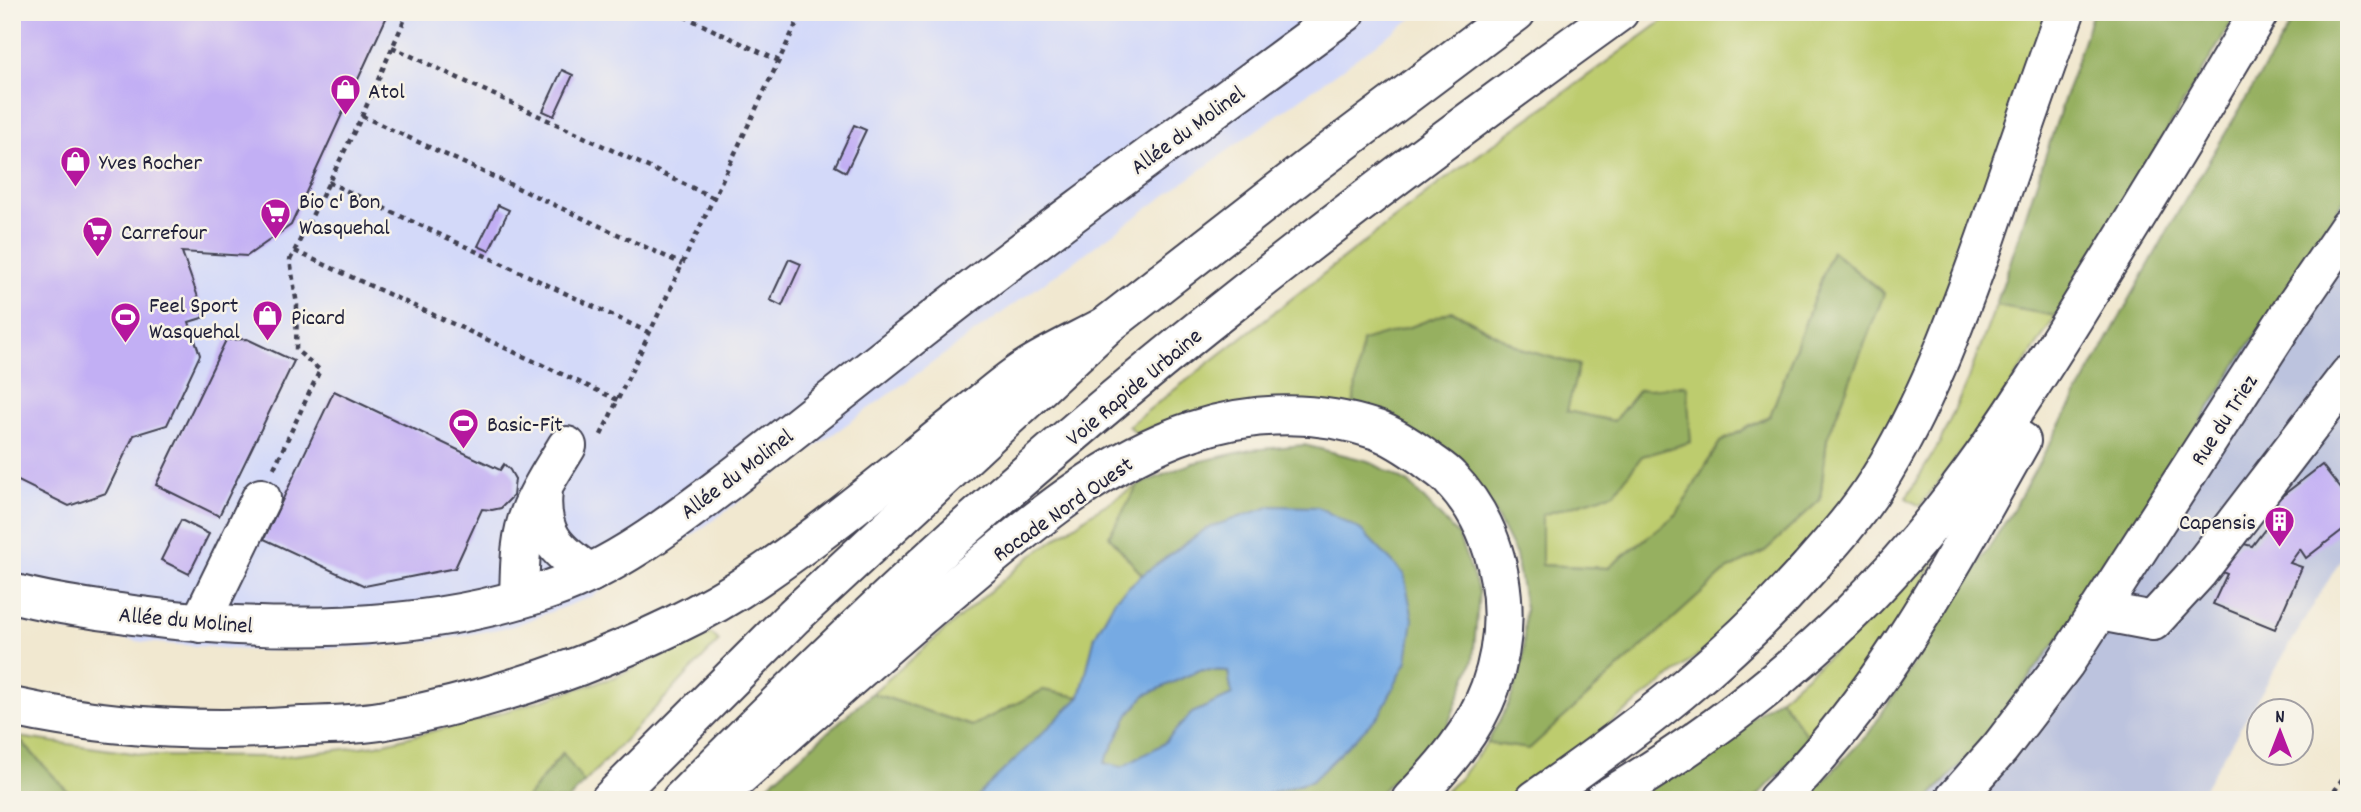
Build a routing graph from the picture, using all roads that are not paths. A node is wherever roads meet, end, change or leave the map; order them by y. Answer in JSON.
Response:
{"nodes":[{"id":1,"x":1346,"y":12,"type":"edge"},
{"id":2,"x":1516,"y":12,"type":"edge"},
{"id":3,"x":1619,"y":12,"type":"edge"},
{"id":4,"x":2065,"y":12,"type":"edge"},
{"id":5,"x":2259,"y":12,"type":"edge"},
{"id":6,"x":2185,"y":137,"type":"junction"},
{"id":7,"x":2349,"y":227,"type":"edge"},
{"id":8,"x":1106,"y":326,"type":"junction"},
{"id":9,"x":2349,"y":374,"type":"edge"},
{"id":10,"x":584,"y":443,"type":"road end"},
{"id":11,"x":543,"y":484,"type":"junction"},
{"id":12,"x":261,"y":498,"type":"road end"},
{"id":13,"x":590,"y":573,"type":"junction"},
{"id":14,"x":12,"y":593,"type":"edge"},
{"id":15,"x":519,"y":599,"type":"junction"},
{"id":16,"x":2100,"y":611,"type":"junction"},
{"id":17,"x":200,"y":623,"type":"junction"},
{"id":18,"x":12,"y":707,"type":"edge"},
{"id":19,"x":610,"y":800,"type":"edge"},
{"id":20,"x":681,"y":800,"type":"edge"},
{"id":21,"x":712,"y":800,"type":"edge"},
{"id":22,"x":1411,"y":800,"type":"edge"},
{"id":23,"x":1535,"y":800,"type":"edge"},
{"id":24,"x":1604,"y":800,"type":"edge"},
{"id":25,"x":1777,"y":800,"type":"edge"},
{"id":26,"x":1954,"y":800,"type":"edge"}],
"edges":[{"from":1,"to":13,"type":"main road","name":"Allée du Molinel"},
{"from":2,"to":8,"type":"main road"},
{"from":3,"to":20,"type":"main road","name":"Voie Rapide Urbaine"},
{"from":4,"to":23,"type":"main road"},
{"from":5,"to":6,"type":"main road"},
{"from":6,"to":24,"type":"main road"},
{"from":6,"to":25,"type":"main road"},
{"from":7,"to":16,"type":"main road","name":"Rue du Triez"},
{"from":8,"to":18,"type":"main road"},
{"from":8,"to":19,"type":"main road"},
{"from":9,"to":16,"type":"main road"},
{"from":10,"to":11,"type":"main road"},
{"from":11,"to":13,"type":"main road"},
{"from":11,"to":15,"type":"main road"},
{"from":12,"to":17,"type":"main road"},
{"from":13,"to":15,"type":"main road","name":"Allée du Molinel"},
{"from":14,"to":17,"type":"main road","name":"Allée du Molinel"},
{"from":15,"to":17,"type":"main road","name":"Allée du Molinel"},
{"from":16,"to":26,"type":"main road","name":"Rue du Triez"},
{"from":21,"to":22,"type":"main road","name":"Rocade Nord Ouest"}]}
